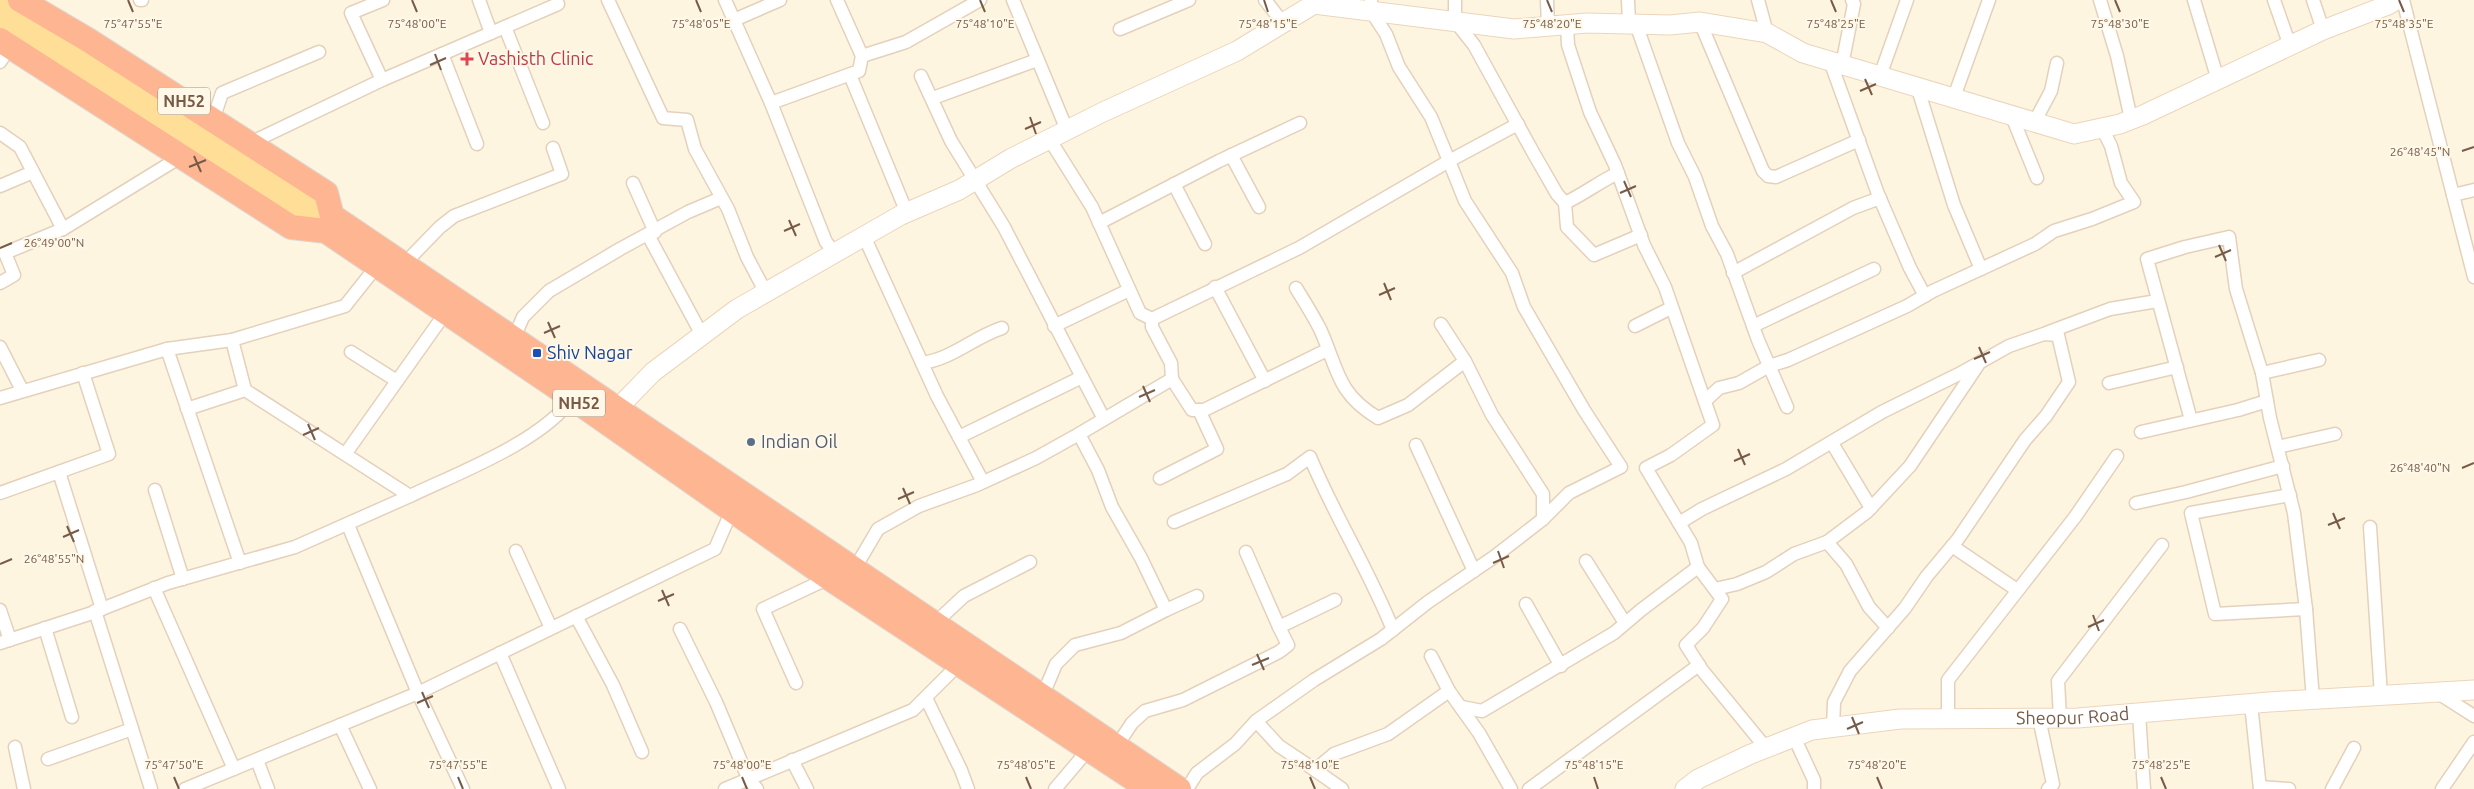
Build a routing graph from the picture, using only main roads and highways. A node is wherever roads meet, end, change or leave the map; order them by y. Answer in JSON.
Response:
{"nodes":[{"id":1,"x":20,"y":0,"type":"edge"},
{"id":2,"x":0,"y":4,"type":"edge"},
{"id":3,"x":0,"y":24,"type":"edge"},
{"id":4,"x":5,"y":50,"type":"edge"},
{"id":5,"x":296,"y":203,"type":"junction"},
{"id":6,"x":327,"y":222,"type":"junction"},
{"id":7,"x":1148,"y":789,"type":"edge"},
{"id":8,"x":1179,"y":789,"type":"edge"}],
"edges":[{"from":1,"to":6,"type":"highway","number":"NH52"},
{"from":2,"to":5,"type":"main road"},
{"from":3,"to":5,"type":"main road"},
{"from":4,"to":6,"type":"highway","number":"NH52"},
{"from":5,"to":6,"type":"main road"},
{"from":6,"to":7,"type":"highway","number":"NH52"},
{"from":6,"to":8,"type":"highway","number":"NH52"}]}
